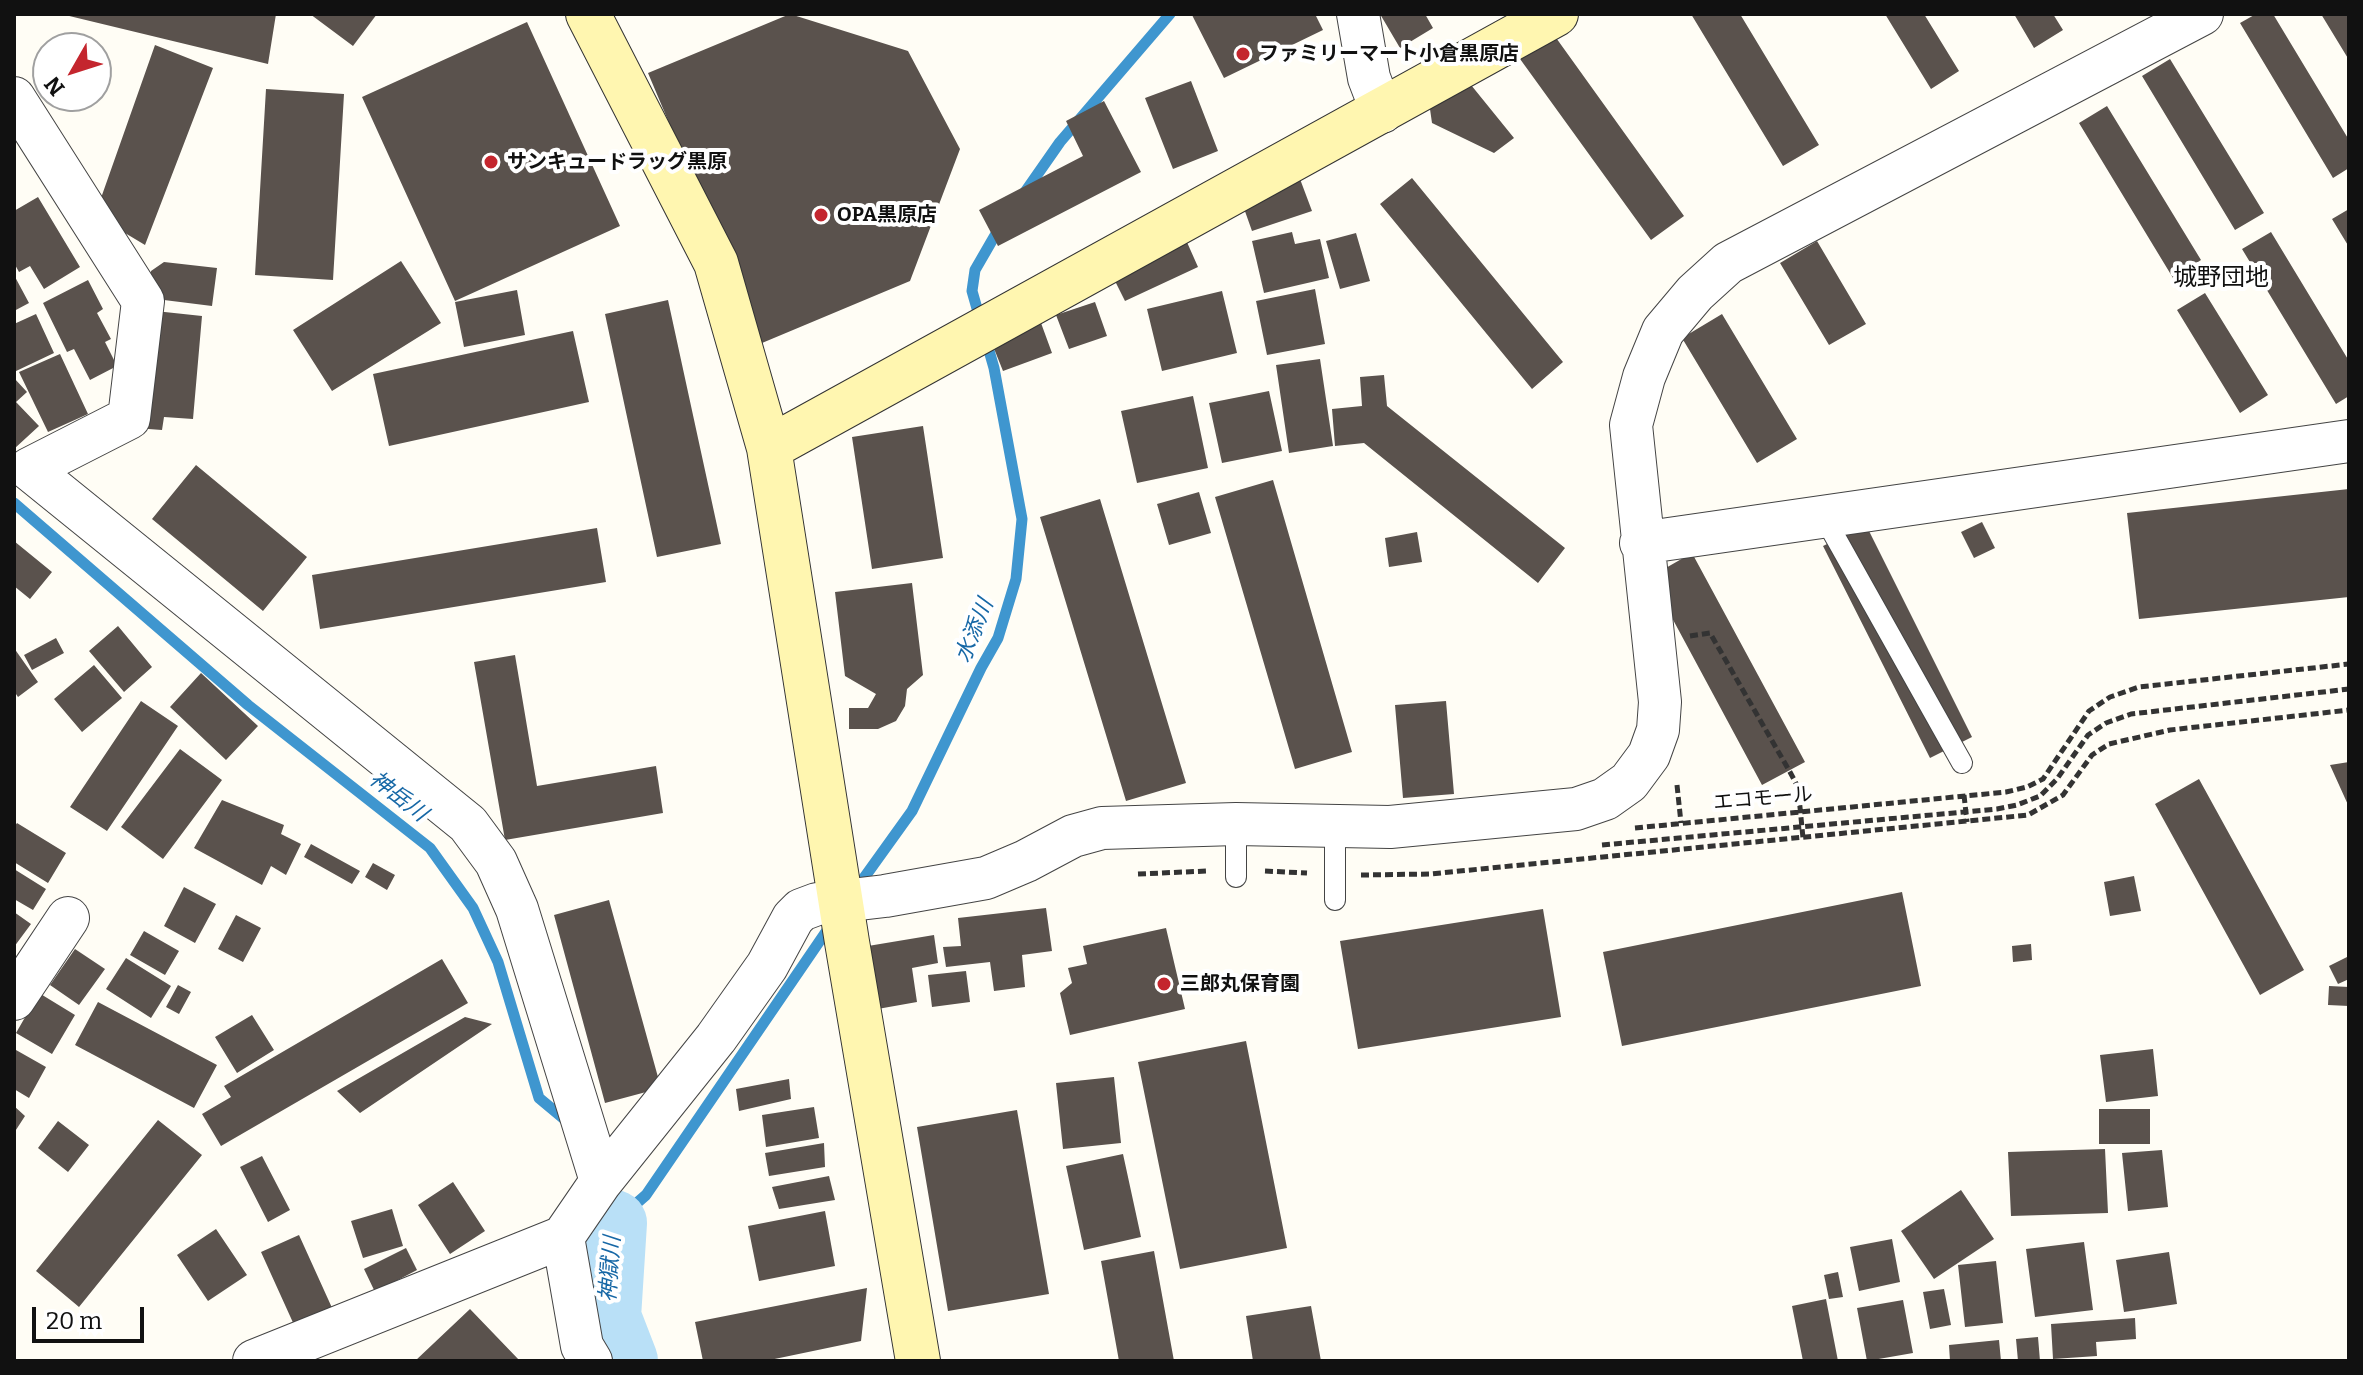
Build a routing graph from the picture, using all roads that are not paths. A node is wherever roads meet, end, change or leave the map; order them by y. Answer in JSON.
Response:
{"nodes":[{"id":1,"x":588,"y":14,"type":"edge"},
{"id":2,"x":1358,"y":14,"type":"edge"},
{"id":3,"x":1556,"y":14,"type":"edge"},
{"id":4,"x":2202,"y":14,"type":"edge"},
{"id":5,"x":14,"y":98,"type":"edge"},
{"id":6,"x":1382,"y":112,"type":"junction"},
{"id":7,"x":2349,"y":441,"type":"edge"},
{"id":8,"x":769,"y":448,"type":"junction"},
{"id":9,"x":1824,"y":517,"type":"junction"},
{"id":10,"x":1641,"y":543,"type":"junction"},
{"id":11,"x":1962,"y":763,"type":"dead end"},
{"id":12,"x":1236,"y":824,"type":"junction"},
{"id":13,"x":1335,"y":824,"type":"junction"},
{"id":14,"x":1236,"y":874,"type":"road end"},
{"id":15,"x":1335,"y":900,"type":"dead end"},
{"id":16,"x":836,"y":906,"type":"junction"},
{"id":17,"x":68,"y":918,"type":"dead end"},
{"id":18,"x":14,"y":999,"type":"edge"},
{"id":19,"x":586,"y":1204,"type":"junction"},
{"id":20,"x":254,"y":1361,"type":"edge"},
{"id":21,"x":591,"y":1361,"type":"edge"},
{"id":22,"x":918,"y":1361,"type":"edge"}],
"edges":[{"from":1,"to":8,"type":"street"},
{"from":2,"to":6,"type":"street"},
{"from":3,"to":6,"type":"street"},
{"from":4,"to":10,"type":"street"},
{"from":5,"to":19,"type":"street"},
{"from":6,"to":8,"type":"street"},
{"from":7,"to":9,"type":"street"},
{"from":8,"to":16,"type":"street"},
{"from":9,"to":10,"type":"street"},
{"from":9,"to":11,"type":"lane"},
{"from":10,"to":13,"type":"street"},
{"from":12,"to":13,"type":"street"},
{"from":12,"to":14,"type":"lane"},
{"from":12,"to":16,"type":"street"},
{"from":13,"to":15,"type":"lane"},
{"from":16,"to":19,"type":"street"},
{"from":16,"to":22,"type":"street"},
{"from":17,"to":18,"type":"street"},
{"from":19,"to":20,"type":"street"},
{"from":19,"to":21,"type":"street"}]}
